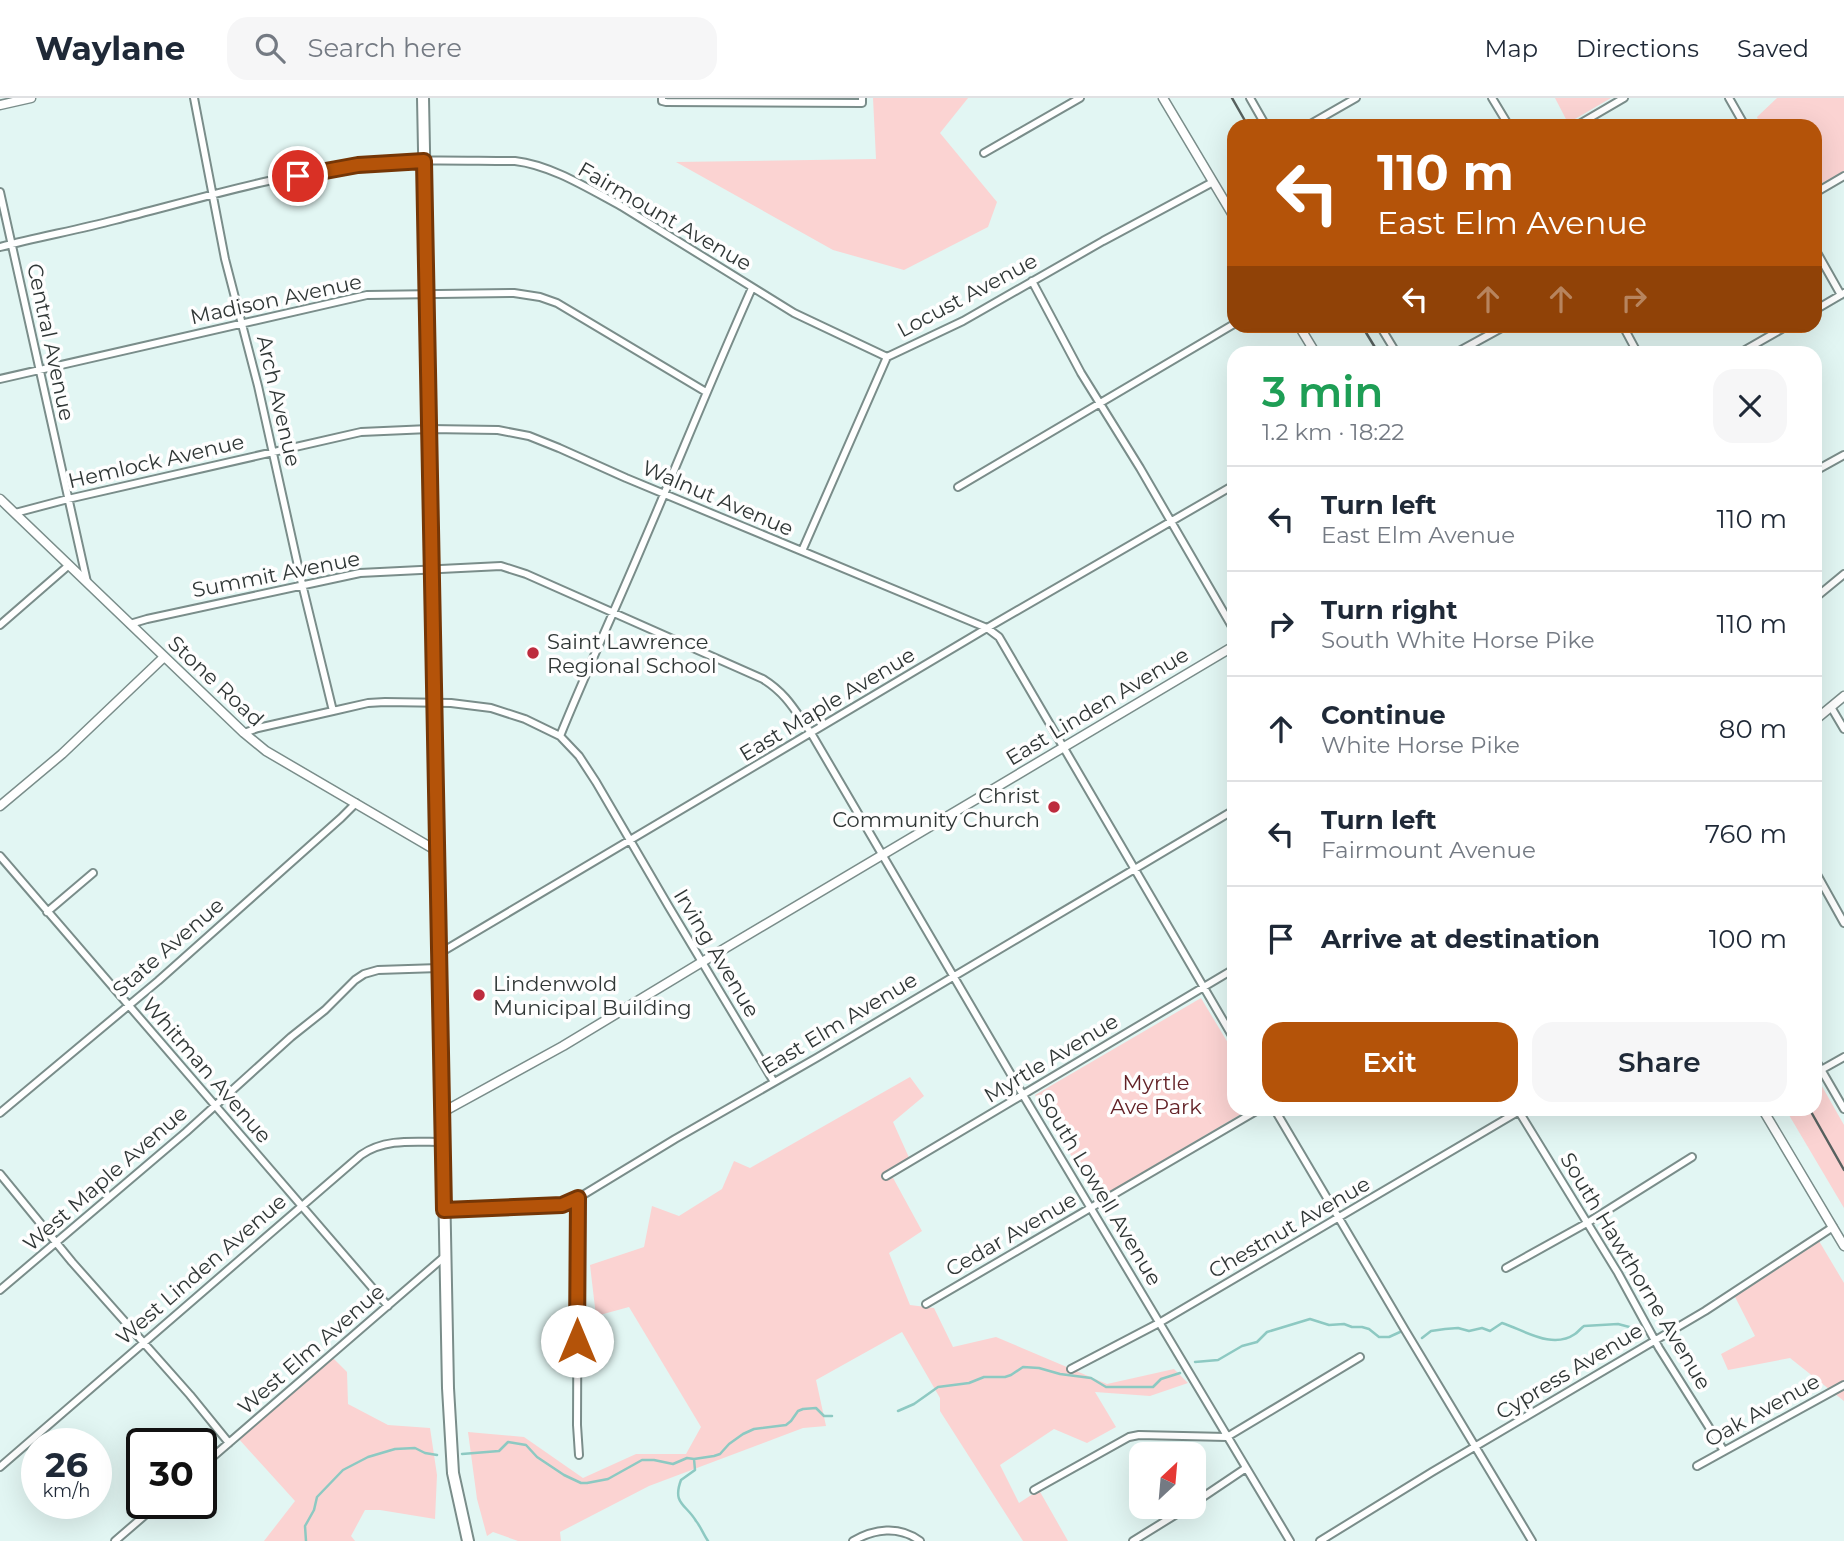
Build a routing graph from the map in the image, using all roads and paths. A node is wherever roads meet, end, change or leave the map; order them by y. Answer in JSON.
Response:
{"nodes":[{"id":1,"x":32,"y":98,"type":"edge"},
{"id":2,"x":194,"y":98,"type":"edge"},
{"id":3,"x":423,"y":98,"type":"edge"},
{"id":4,"x":1080,"y":98,"type":"edge"},
{"id":5,"x":1163,"y":98,"type":"edge"},
{"id":6,"x":1250,"y":98,"type":"edge"},
{"id":7,"x":1356,"y":98,"type":"edge"},
{"id":8,"x":1492,"y":98,"type":"edge"},
{"id":9,"x":1624,"y":98,"type":"edge"},
{"id":10,"x":1729,"y":98,"type":"edge"},
{"id":11,"x":662,"y":99,"type":"edge"},
{"id":12,"x":862,"y":100,"type":"edge"},
{"id":13,"x":0,"y":105,"type":"edge"},
{"id":14,"x":1262,"y":119,"type":"edge"},
{"id":15,"x":1319,"y":119,"type":"edge"},
{"id":16,"x":1505,"y":119,"type":"edge"},
{"id":17,"x":1588,"y":119,"type":"edge"},
{"id":18,"x":1741,"y":119,"type":"edge"},
{"id":19,"x":984,"y":153,"type":"dead end"},
{"id":20,"x":424,"y":161,"type":"junction"},
{"id":21,"x":1844,"y":176,"type":"edge"},
{"id":22,"x":1213,"y":182,"type":"junction"},
{"id":23,"x":1822,"y":188,"type":"edge"},
{"id":24,"x":0,"y":192,"type":"edge"},
{"id":25,"x":212,"y":194,"type":"junction"},
{"id":26,"x":1227,"y":205,"type":"edge"},
{"id":27,"x":12,"y":244,"type":"junction"},
{"id":28,"x":0,"y":247,"type":"edge"},
{"id":29,"x":1822,"y":261,"type":"edge"},
{"id":30,"x":1032,"y":281,"type":"junction"},
{"id":31,"x":752,"y":288,"type":"junction"},
{"id":32,"x":1842,"y":294,"type":"edge"},
{"id":33,"x":426,"y":295,"type":"junction"},
{"id":34,"x":1822,"y":306,"type":"edge"},
{"id":35,"x":243,"y":323,"type":"junction"},
{"id":36,"x":1227,"y":328,"type":"edge"},
{"id":37,"x":1492,"y":333,"type":"edge"},
{"id":38,"x":1775,"y":333,"type":"edge"},
{"id":39,"x":1469,"y":346,"type":"edge"},
{"id":40,"x":1752,"y":346,"type":"edge"},
{"id":41,"x":887,"y":357,"type":"junction"},
{"id":42,"x":39,"y":370,"type":"junction"},
{"id":43,"x":0,"y":379,"type":"edge"},
{"id":44,"x":706,"y":392,"type":"junction"},
{"id":45,"x":1100,"y":403,"type":"junction"},
{"id":46,"x":429,"y":429,"type":"junction"},
{"id":47,"x":273,"y":452,"type":"junction"},
{"id":48,"x":1844,"y":455,"type":"edge"},
{"id":49,"x":1822,"y":467,"type":"edge"},
{"id":50,"x":958,"y":487,"type":"dead end"},
{"id":51,"x":1227,"y":489,"type":"edge"},
{"id":52,"x":664,"y":494,"type":"junction"},
{"id":53,"x":0,"y":499,"type":"edge"},
{"id":54,"x":68,"y":499,"type":"junction"},
{"id":55,"x":15,"y":513,"type":"junction"},
{"id":56,"x":1170,"y":523,"type":"junction"},
{"id":57,"x":802,"y":551,"type":"junction"},
{"id":58,"x":68,"y":565,"type":"junction"},
{"id":59,"x":432,"y":569,"type":"junction"},
{"id":60,"x":1844,"y":575,"type":"edge"},
{"id":61,"x":87,"y":582,"type":"junction"},
{"id":62,"x":302,"y":584,"type":"junction"},
{"id":63,"x":1822,"y":592,"type":"edge"},
{"id":64,"x":612,"y":614,"type":"junction"},
{"id":65,"x":1227,"y":619,"type":"edge"},
{"id":66,"x":130,"y":624,"type":"junction"},
{"id":67,"x":0,"y":625,"type":"edge"},
{"id":68,"x":988,"y":628,"type":"junction"},
{"id":69,"x":1227,"y":650,"type":"edge"},
{"id":70,"x":164,"y":657,"type":"junction"},
{"id":71,"x":779,"y":690,"type":"joint"},
{"id":72,"x":1844,"y":696,"type":"edge"},
{"id":73,"x":434,"y":703,"type":"junction"},
{"id":74,"x":1831,"y":707,"type":"junction"},
{"id":75,"x":333,"y":711,"type":"junction"},
{"id":76,"x":1822,"y":714,"type":"edge"},
{"id":77,"x":1844,"y":729,"type":"edge"},
{"id":78,"x":244,"y":733,"type":"junction"},
{"id":79,"x":811,"y":733,"type":"junction"},
{"id":80,"x":560,"y":736,"type":"junction"},
{"id":81,"x":1062,"y":747,"type":"junction"},
{"id":82,"x":356,"y":803,"type":"junction"},
{"id":83,"x":0,"y":806,"type":"edge"},
{"id":84,"x":1227,"y":814,"type":"edge"},
{"id":85,"x":630,"y":841,"type":"junction"},
{"id":86,"x":437,"y":851,"type":"junction"},
{"id":87,"x":883,"y":854,"type":"junction"},
{"id":88,"x":0,"y":856,"type":"edge"},
{"id":89,"x":1133,"y":869,"type":"junction"},
{"id":90,"x":93,"y":873,"type":"dead end"},
{"id":91,"x":1822,"y":884,"type":"edge"},
{"id":92,"x":47,"y":912,"type":"junction"},
{"id":93,"x":1844,"y":923,"type":"edge"},
{"id":94,"x":439,"y":954,"type":"junction"},
{"id":95,"x":702,"y":962,"type":"junction"},
{"id":96,"x":439,"y":968,"type":"junction"},
{"id":97,"x":1227,"y":973,"type":"edge"},
{"id":98,"x":953,"y":976,"type":"junction"},
{"id":99,"x":1203,"y":988,"type":"junction"},
{"id":100,"x":128,"y":1006,"type":"junction"},
{"id":101,"x":1227,"y":1027,"type":"edge"},
{"id":102,"x":1844,"y":1057,"type":"edge"},
{"id":103,"x":1822,"y":1069,"type":"edge"},
{"id":104,"x":1822,"y":1072,"type":"edge"},
{"id":105,"x":774,"y":1082,"type":"junction"},
{"id":106,"x":1023,"y":1094,"type":"junction"},
{"id":107,"x":215,"y":1106,"type":"junction"},
{"id":108,"x":1844,"y":1109,"type":"edge"},
{"id":109,"x":443,"y":1112,"type":"junction"},
{"id":110,"x":0,"y":1114,"type":"edge"},
{"id":111,"x":1248,"y":1116,"type":"edge"},
{"id":112,"x":1279,"y":1116,"type":"edge"},
{"id":113,"x":1510,"y":1116,"type":"edge"},
{"id":114,"x":1524,"y":1116,"type":"edge"},
{"id":115,"x":1767,"y":1116,"type":"edge"},
{"id":116,"x":443,"y":1142,"type":"junction"},
{"id":117,"x":1692,"y":1157,"type":"dead end"},
{"id":118,"x":0,"y":1174,"type":"edge"},
{"id":119,"x":886,"y":1176,"type":"dead end"},
{"id":120,"x":578,"y":1198,"type":"junction"},
{"id":121,"x":300,"y":1205,"type":"junction"},
{"id":122,"x":1090,"y":1208,"type":"junction"},
{"id":123,"x":444,"y":1210,"type":"junction"},
{"id":124,"x":1339,"y":1218,"type":"junction"},
{"id":125,"x":1587,"y":1223,"type":"junction"},
{"id":126,"x":1833,"y":1227,"type":"junction"},
{"id":127,"x":56,"y":1243,"type":"junction"},
{"id":128,"x":1844,"y":1245,"type":"edge"},
{"id":129,"x":444,"y":1257,"type":"junction"},
{"id":130,"x":1506,"y":1268,"type":"dead end"},
{"id":131,"x":0,"y":1290,"type":"edge"},
{"id":132,"x":926,"y":1304,"type":"dead end"},
{"id":133,"x":388,"y":1306,"type":"junction"},
{"id":134,"x":1159,"y":1323,"type":"junction"},
{"id":135,"x":1655,"y":1340,"type":"junction"},
{"id":136,"x":143,"y":1343,"type":"junction"},
{"id":137,"x":1360,"y":1357,"type":"dead end"},
{"id":138,"x":1071,"y":1369,"type":"dead end"},
{"id":139,"x":1844,"y":1385,"type":"edge"},
{"id":140,"x":1227,"y":1437,"type":"junction"},
{"id":141,"x":229,"y":1443,"type":"junction"},
{"id":142,"x":1475,"y":1446,"type":"junction"},
{"id":143,"x":1724,"y":1451,"type":"junction"},
{"id":144,"x":217,"y":1453,"type":"edge"},
{"id":145,"x":579,"y":1455,"type":"dead end"},
{"id":146,"x":1698,"y":1466,"type":"dead end"},
{"id":147,"x":0,"y":1467,"type":"edge"},
{"id":148,"x":1246,"y":1468,"type":"junction"},
{"id":149,"x":1034,"y":1490,"type":"dead end"},
{"id":150,"x":1206,"y":1495,"type":"edge"},
{"id":151,"x":140,"y":1519,"type":"edge"},
{"id":152,"x":1169,"y":1519,"type":"edge"},
{"id":153,"x":115,"y":1541,"type":"edge"},
{"id":154,"x":468,"y":1541,"type":"edge"},
{"id":155,"x":853,"y":1541,"type":"edge"},
{"id":156,"x":920,"y":1541,"type":"edge"},
{"id":157,"x":1133,"y":1541,"type":"edge"},
{"id":158,"x":1290,"y":1541,"type":"edge"},
{"id":159,"x":1320,"y":1541,"type":"edge"},
{"id":160,"x":1532,"y":1541,"type":"edge"}],
"edges":[{"from":1,"to":13,"type":"street"},
{"from":2,"to":25,"type":"street","name":"Arch Avenue"},
{"from":3,"to":20,"type":"highway"},
{"from":4,"to":19,"type":"street"},
{"from":5,"to":22,"type":"street"},
{"from":6,"to":14,"type":"street"},
{"from":7,"to":15,"type":"street"},
{"from":8,"to":16,"type":"street"},
{"from":9,"to":17,"type":"street"},
{"from":10,"to":18,"type":"street"},
{"from":11,"to":12,"type":"street"},
{"from":20,"to":25,"type":"street","name":"Fairmount Avenue"},
{"from":20,"to":31,"type":"street","name":"Fairmount Avenue"},
{"from":20,"to":33,"type":"highway"},
{"from":21,"to":23,"type":"street"},
{"from":22,"to":26,"type":"street"},
{"from":22,"to":30,"type":"street","name":"Locust Avenue"},
{"from":24,"to":27,"type":"street","name":"Central Avenue"},
{"from":25,"to":27,"type":"street","name":"Fairmount Avenue"},
{"from":25,"to":35,"type":"street","name":"Arch Avenue"},
{"from":27,"to":28,"type":"street","name":"Fairmount Avenue"},
{"from":27,"to":42,"type":"street","name":"Central Avenue"},
{"from":29,"to":32,"type":"street"},
{"from":30,"to":41,"type":"street","name":"Locust Avenue"},
{"from":30,"to":45,"type":"street"},
{"from":31,"to":41,"type":"street","name":"Fairmount Avenue"},
{"from":31,"to":44,"type":"street"},
{"from":32,"to":34,"type":"street"},
{"from":33,"to":35,"type":"street","name":"Madison Avenue"},
{"from":33,"to":44,"type":"street","name":"Madison Avenue"},
{"from":33,"to":46,"type":"highway"},
{"from":35,"to":42,"type":"street","name":"Madison Avenue"},
{"from":35,"to":47,"type":"street","name":"Arch Avenue"},
{"from":36,"to":45,"type":"street"},
{"from":37,"to":39,"type":"street"},
{"from":38,"to":40,"type":"street"},
{"from":41,"to":57,"type":"street","name":"Locust Avenue"},
{"from":42,"to":43,"type":"street","name":"Madison Avenue"},
{"from":42,"to":54,"type":"street","name":"Central Avenue"},
{"from":44,"to":52,"type":"street"},
{"from":45,"to":50,"type":"street"},
{"from":45,"to":56,"type":"street"},
{"from":46,"to":47,"type":"street","name":"Hemlock Avenue"},
{"from":46,"to":52,"type":"street","name":"Walnut Avenue"},
{"from":46,"to":59,"type":"highway"},
{"from":47,"to":54,"type":"street","name":"Hemlock Avenue"},
{"from":47,"to":62,"type":"street","name":"Arch Avenue"},
{"from":48,"to":49,"type":"street"},
{"from":51,"to":56,"type":"street","name":"East Maple Avenue"},
{"from":52,"to":57,"type":"street","name":"Walnut Avenue"},
{"from":52,"to":64,"type":"street"},
{"from":53,"to":55,"type":"street","name":"Stone Road"},
{"from":54,"to":55,"type":"street","name":"Hemlock Avenue"},
{"from":54,"to":61,"type":"street","name":"Central Avenue"},
{"from":55,"to":58,"type":"street","name":"Stone Road"},
{"from":56,"to":65,"type":"street"},
{"from":56,"to":68,"type":"street","name":"East Maple Avenue"},
{"from":57,"to":68,"type":"street","name":"Walnut Avenue"},
{"from":58,"to":61,"type":"street","name":"Stone Road"},
{"from":58,"to":67,"type":"street"},
{"from":59,"to":62,"type":"street","name":"Summit Avenue"},
{"from":59,"to":64,"type":"street","name":"Summit Avenue"},
{"from":59,"to":73,"type":"highway"},
{"from":60,"to":63,"type":"street"},
{"from":61,"to":66,"type":"street","name":"Stone Road"},
{"from":62,"to":66,"type":"street","name":"Summit Avenue"},
{"from":62,"to":75,"type":"street","name":"Arch Avenue"},
{"from":64,"to":71,"type":"street","name":"Summit Avenue"},
{"from":64,"to":80,"type":"street"},
{"from":66,"to":70,"type":"street","name":"Stone Road"},
{"from":68,"to":79,"type":"street","name":"East Maple Avenue"},
{"from":68,"to":81,"type":"street"},
{"from":69,"to":81,"type":"street","name":"East Linden Avenue"},
{"from":70,"to":78,"type":"street","name":"Stone Road"},
{"from":70,"to":83,"type":"street"},
{"from":71,"to":79,"type":"street","name":"South Lowell Avenue"},
{"from":72,"to":74,"type":"street"},
{"from":73,"to":75,"type":"street"},
{"from":73,"to":80,"type":"street"},
{"from":73,"to":86,"type":"highway"},
{"from":74,"to":76,"type":"street"},
{"from":74,"to":77,"type":"street"},
{"from":75,"to":78,"type":"street"},
{"from":78,"to":82,"type":"street","name":"Stone Road"},
{"from":79,"to":85,"type":"street","name":"East Maple Avenue"},
{"from":79,"to":87,"type":"street","name":"South Lowell Avenue"},
{"from":80,"to":85,"type":"street","name":"Irving Avenue"},
{"from":81,"to":87,"type":"street","name":"East Linden Avenue"},
{"from":81,"to":89,"type":"street"},
{"from":82,"to":86,"type":"street","name":"Stone Road"},
{"from":82,"to":100,"type":"street","name":"State Avenue"},
{"from":84,"to":89,"type":"street","name":"East Elm Avenue"},
{"from":85,"to":94,"type":"street","name":"East Maple Avenue"},
{"from":85,"to":95,"type":"street","name":"Irving Avenue"},
{"from":86,"to":94,"type":"highway"},
{"from":87,"to":95,"type":"street","name":"East Linden Avenue"},
{"from":87,"to":98,"type":"street","name":"South Lowell Avenue"},
{"from":88,"to":92,"type":"street","name":"Whitman Avenue"},
{"from":89,"to":98,"type":"street","name":"East Elm Avenue"},
{"from":89,"to":99,"type":"street"},
{"from":90,"to":92,"type":"street"},
{"from":91,"to":93,"type":"street"},
{"from":92,"to":100,"type":"street","name":"Whitman Avenue"},
{"from":94,"to":96,"type":"highway"},
{"from":95,"to":105,"type":"street","name":"Irving Avenue"},
{"from":95,"to":109,"type":"street","name":"East Linden Avenue"},
{"from":96,"to":107,"type":"street","name":"West Maple Avenue"},
{"from":96,"to":109,"type":"highway"},
{"from":97,"to":99,"type":"street","name":"Myrtle Avenue"},
{"from":98,"to":105,"type":"street","name":"East Elm Avenue"},
{"from":98,"to":106,"type":"street","name":"South Lowell Avenue"},
{"from":99,"to":101,"type":"street"},
{"from":99,"to":106,"type":"street","name":"Myrtle Avenue"},
{"from":100,"to":107,"type":"street","name":"Whitman Avenue"},
{"from":100,"to":110,"type":"street","name":"State Avenue"},
{"from":102,"to":103,"type":"street"},
{"from":104,"to":108,"type":"street"},
{"from":105,"to":120,"type":"street","name":"East Elm Avenue"},
{"from":106,"to":119,"type":"street","name":"Myrtle Avenue"},
{"from":106,"to":122,"type":"street","name":"South Lowell Avenue"},
{"from":107,"to":121,"type":"street","name":"Whitman Avenue"},
{"from":107,"to":127,"type":"street","name":"West Maple Avenue"},
{"from":109,"to":116,"type":"highway"},
{"from":111,"to":122,"type":"street","name":"Cedar Avenue"},
{"from":112,"to":124,"type":"street"},
{"from":113,"to":124,"type":"street","name":"Chestnut Avenue"},
{"from":114,"to":125,"type":"street","name":"South Hawthorne Avenue"},
{"from":115,"to":126,"type":"street"},
{"from":116,"to":121,"type":"street","name":"West Linden Avenue"},
{"from":116,"to":123,"type":"highway"},
{"from":117,"to":125,"type":"street"},
{"from":118,"to":127,"type":"street"},
{"from":120,"to":123,"type":"street","name":"East Elm Avenue"},
{"from":120,"to":145,"type":"street"},
{"from":121,"to":133,"type":"street","name":"Whitman Avenue"},
{"from":121,"to":136,"type":"street","name":"West Linden Avenue"},
{"from":122,"to":132,"type":"street","name":"Cedar Avenue"},
{"from":122,"to":134,"type":"street","name":"South Lowell Avenue"},
{"from":123,"to":129,"type":"highway"},
{"from":124,"to":134,"type":"street","name":"Chestnut Avenue"},
{"from":124,"to":142,"type":"street"},
{"from":125,"to":130,"type":"street"},
{"from":125,"to":135,"type":"street","name":"South Hawthorne Avenue"},
{"from":126,"to":128,"type":"street"},
{"from":126,"to":135,"type":"street","name":"Cypress Avenue"},
{"from":127,"to":131,"type":"street","name":"West Maple Avenue"},
{"from":127,"to":136,"type":"street"},
{"from":129,"to":133,"type":"street","name":"West Elm Avenue"},
{"from":129,"to":154,"type":"highway"},
{"from":133,"to":141,"type":"street","name":"West Elm Avenue"},
{"from":134,"to":138,"type":"street","name":"Chestnut Avenue"},
{"from":134,"to":140,"type":"street","name":"South Lowell Avenue"},
{"from":135,"to":142,"type":"street","name":"Cypress Avenue"},
{"from":135,"to":143,"type":"street","name":"South Hawthorne Avenue"},
{"from":136,"to":141,"type":"street"},
{"from":136,"to":147,"type":"street","name":"West Linden Avenue"},
{"from":137,"to":140,"type":"street"},
{"from":139,"to":143,"type":"street","name":"Oak Avenue"},
{"from":140,"to":148,"type":"street","name":"South Lowell Avenue"},
{"from":140,"to":149,"type":"street"},
{"from":141,"to":144,"type":"street","name":"West Elm Avenue"},
{"from":142,"to":159,"type":"street","name":"Cypress Avenue"},
{"from":142,"to":160,"type":"street"},
{"from":143,"to":146,"type":"street","name":"Oak Avenue"},
{"from":148,"to":150,"type":"street"},
{"from":148,"to":158,"type":"street","name":"South Lowell Avenue"},
{"from":151,"to":153,"type":"street"},
{"from":152,"to":157,"type":"street"},
{"from":155,"to":156,"type":"street"}]}
